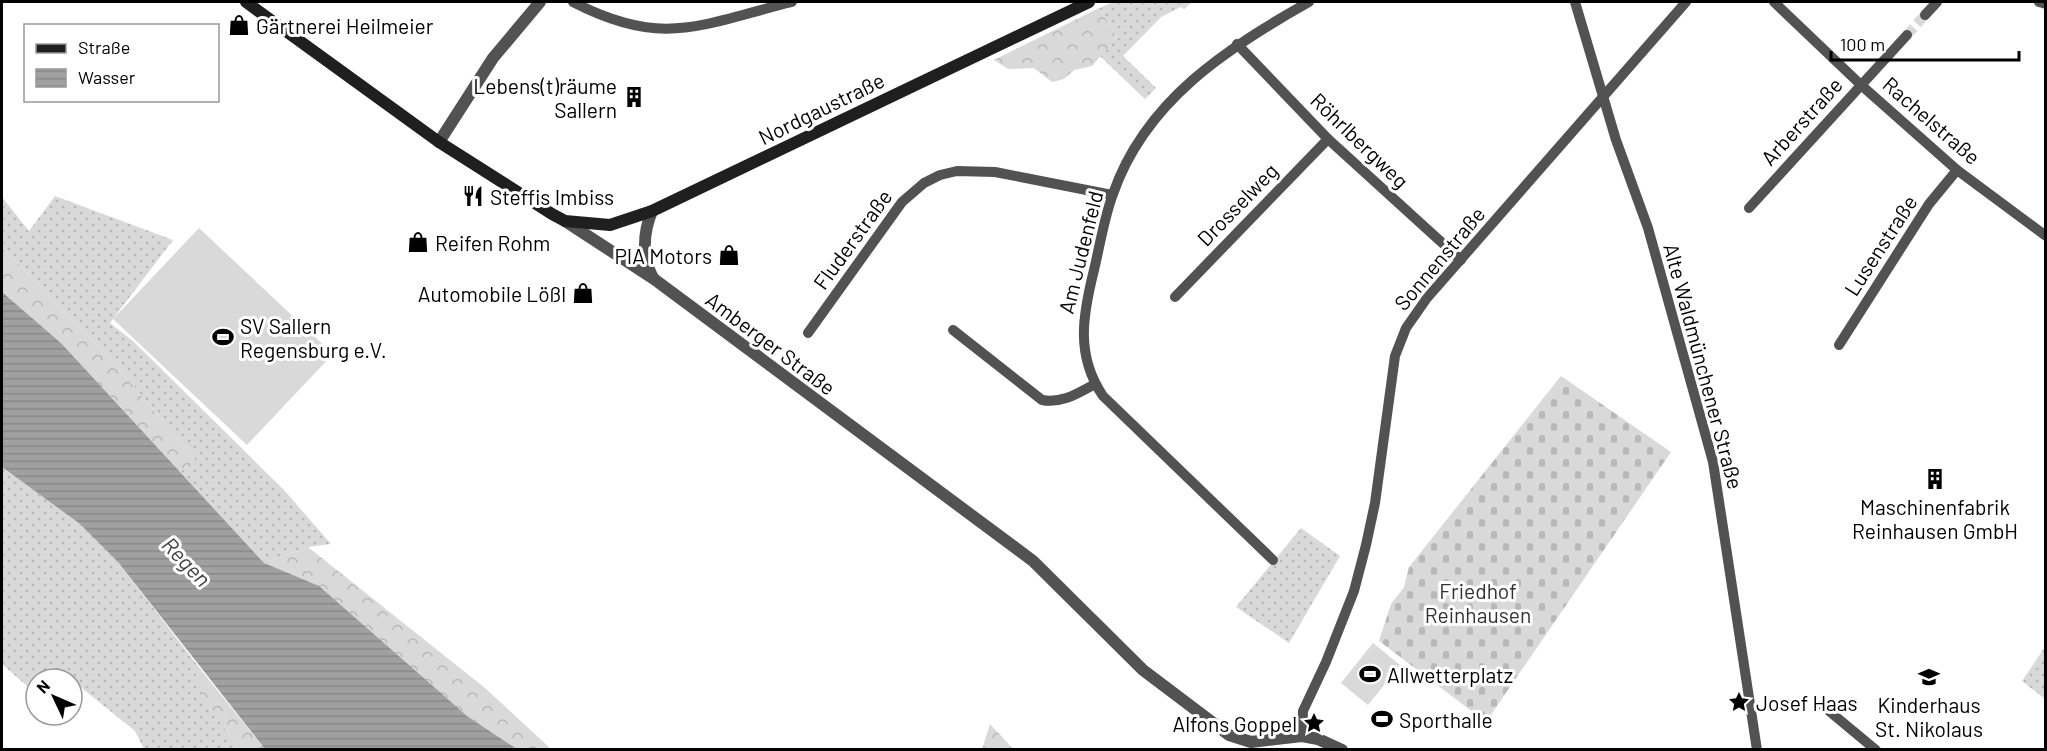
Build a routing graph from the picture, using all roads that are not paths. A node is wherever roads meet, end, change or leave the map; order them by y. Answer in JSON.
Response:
{"nodes":[{"id":1,"x":246,"y":2,"type":"edge"},
{"id":2,"x":540,"y":2,"type":"edge"},
{"id":3,"x":573,"y":2,"type":"edge"},
{"id":4,"x":792,"y":2,"type":"edge"},
{"id":5,"x":1089,"y":2,"type":"edge"},
{"id":6,"x":1309,"y":2,"type":"edge"},
{"id":7,"x":1575,"y":2,"type":"edge"},
{"id":8,"x":1686,"y":2,"type":"edge"},
{"id":9,"x":1774,"y":2,"type":"edge"},
{"id":10,"x":1937,"y":2,"type":"edge"},
{"id":11,"x":2039,"y":2,"type":"edge"},
{"id":12,"x":2046,"y":4,"type":"edge"},
{"id":13,"x":1925,"y":15,"type":"tunnel mouth"},
{"id":14,"x":1907,"y":35,"type":"tunnel mouth"},
{"id":15,"x":1237,"y":44,"type":"junction"},
{"id":16,"x":1861,"y":85,"type":"junction"},
{"id":17,"x":1603,"y":96,"type":"junction"},
{"id":18,"x":1328,"y":139,"type":"junction"},
{"id":19,"x":440,"y":142,"type":"junction"},
{"id":20,"x":1957,"y":170,"type":"junction"},
{"id":21,"x":1112,"y":195,"type":"junction"},
{"id":22,"x":1749,"y":208,"type":"dead end"},
{"id":23,"x":652,"y":211,"type":"junction"},
{"id":24,"x":565,"y":221,"type":"junction"},
{"id":25,"x":2046,"y":236,"type":"edge"},
{"id":26,"x":1461,"y":260,"type":"junction"},
{"id":27,"x":654,"y":279,"type":"junction"},
{"id":28,"x":1175,"y":297,"type":"dead end"},
{"id":29,"x":953,"y":330,"type":"dead end"},
{"id":30,"x":808,"y":333,"type":"dead end"},
{"id":31,"x":1839,"y":345,"type":"dead end"},
{"id":32,"x":1095,"y":384,"type":"junction"},
{"id":33,"x":1273,"y":560,"type":"dead end"},
{"id":34,"x":1822,"y":706,"type":"dead end"},
{"id":35,"x":1302,"y":736,"type":"junction"},
{"id":36,"x":1251,"y":746,"type":"edge"},
{"id":37,"x":1342,"y":750,"type":"edge"},
{"id":38,"x":1757,"y":750,"type":"edge"},
{"id":39,"x":1876,"y":750,"type":"edge"}],
"edges":[{"from":1,"to":19,"type":"main road","name":"Amberger Straße"},
{"from":2,"to":19,"type":"street"},
{"from":3,"to":4,"type":"street"},
{"from":5,"to":23,"type":"main road","name":"Nordgaustraße"},
{"from":6,"to":15,"type":"street","name":"Am Judenfeld"},
{"from":7,"to":17,"type":"street","name":"Alte Waldmünchener Straße"},
{"from":8,"to":17,"type":"street","name":"Sonnenstraße"},
{"from":9,"to":16,"type":"street","name":"Rachelstraße"},
{"from":10,"to":13,"type":"street"},
{"from":11,"to":12,"type":"street"},
{"from":14,"to":16,"type":"street","name":"Arberstraße"},
{"from":15,"to":18,"type":"street","name":"Röhrlbergweg"},
{"from":15,"to":21,"type":"street","name":"Am Judenfeld"},
{"from":16,"to":20,"type":"street","name":"Rachelstraße"},
{"from":16,"to":22,"type":"street","name":"Arberstraße"},
{"from":17,"to":26,"type":"street","name":"Sonnenstraße"},
{"from":17,"to":38,"type":"street","name":"Alte Waldmünchener Straße"},
{"from":18,"to":26,"type":"street","name":"Röhrlbergweg"},
{"from":18,"to":28,"type":"street","name":"Drosselweg"},
{"from":19,"to":24,"type":"main road","name":"Amberger Straße"},
{"from":20,"to":25,"type":"street","name":"Rachelstraße"},
{"from":20,"to":31,"type":"street","name":"Lusenstraße"},
{"from":21,"to":30,"type":"street","name":"Fluderstraße"},
{"from":21,"to":32,"type":"street","name":"Am Judenfeld"},
{"from":23,"to":24,"type":"main road","name":"Nordgaustraße"},
{"from":23,"to":27,"type":"street"},
{"from":24,"to":27,"type":"street","name":"Amberger Straße"},
{"from":26,"to":35,"type":"street","name":"Sonnenstraße"},
{"from":27,"to":36,"type":"street","name":"Amberger Straße"},
{"from":29,"to":32,"type":"street"},
{"from":32,"to":33,"type":"street","name":"Am Judenfeld"},
{"from":34,"to":39,"type":"street"},
{"from":35,"to":36,"type":"street"},
{"from":35,"to":37,"type":"street"}]}
